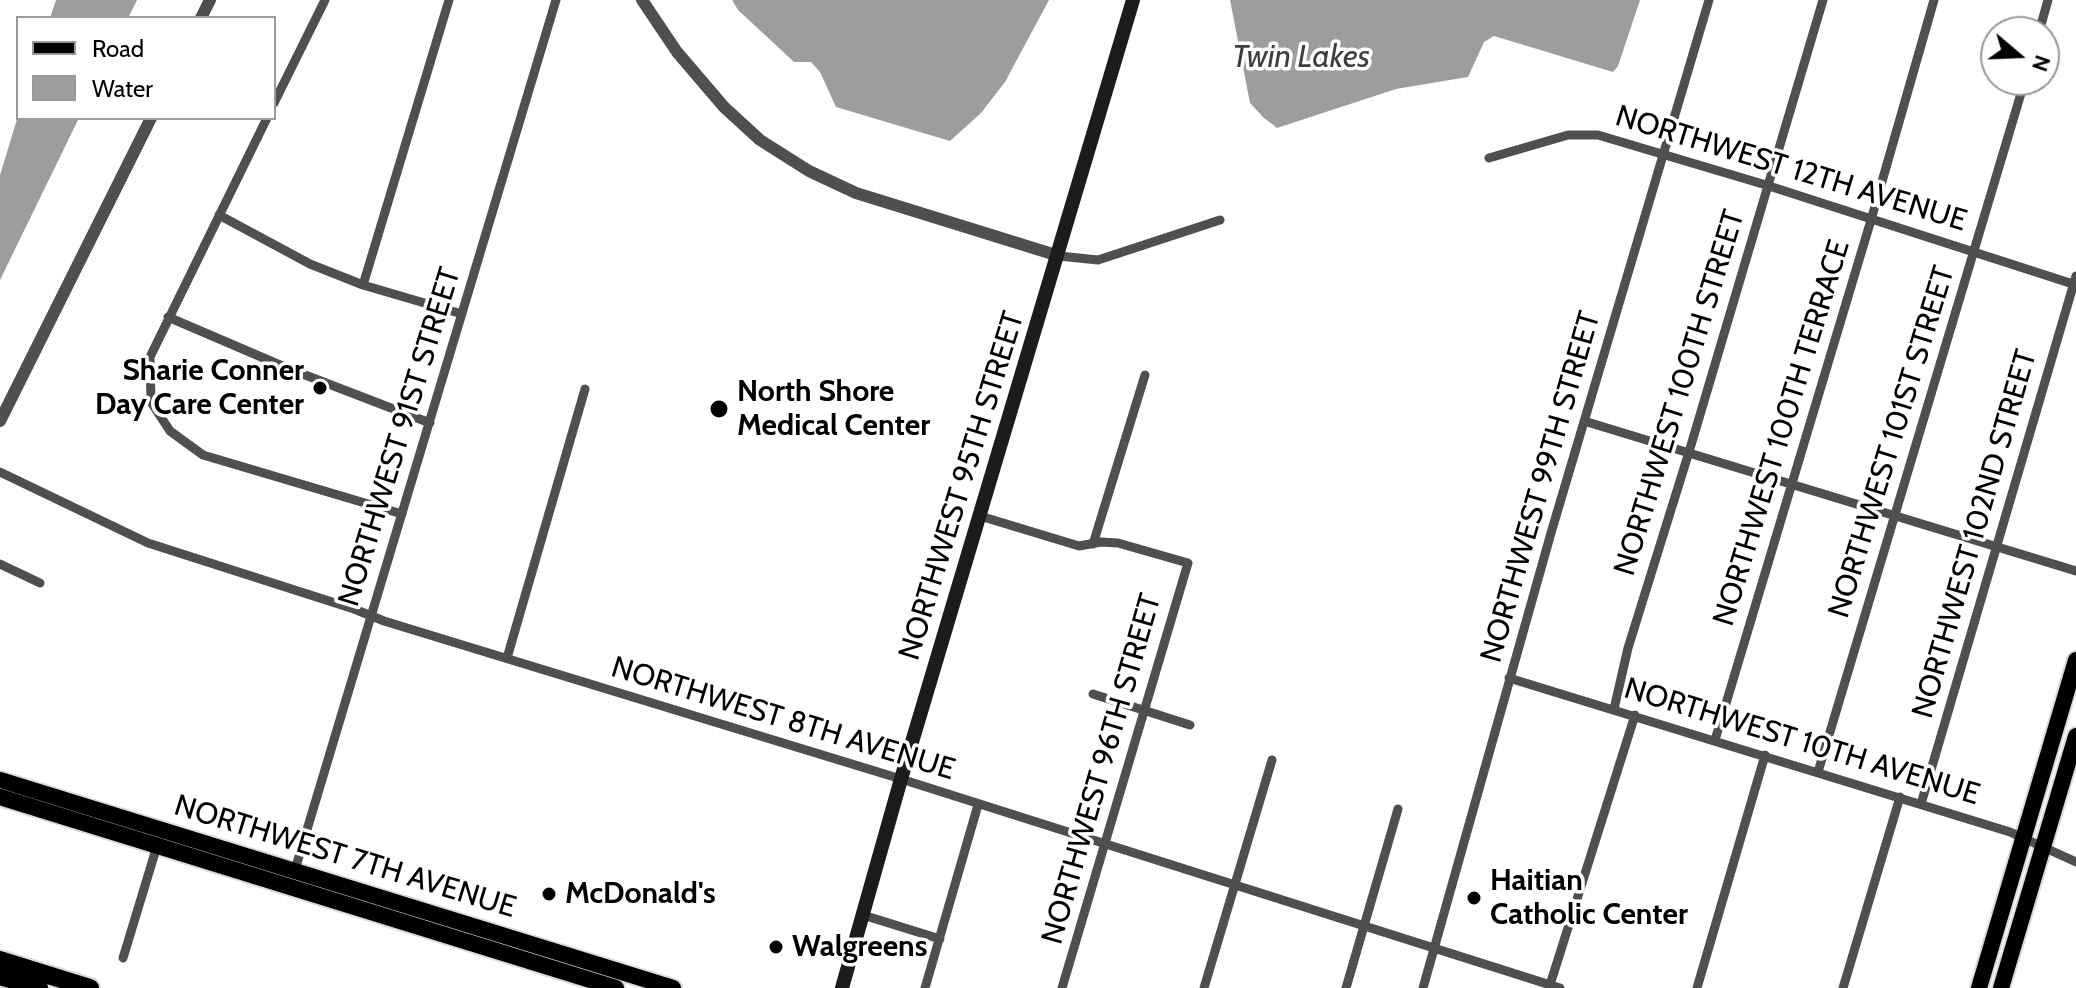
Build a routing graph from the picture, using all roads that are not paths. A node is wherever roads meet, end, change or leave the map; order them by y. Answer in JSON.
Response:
{"nodes":[{"id":1,"x":325,"y":0,"type":"edge"},
{"id":2,"x":449,"y":0,"type":"edge"},
{"id":3,"x":556,"y":0,"type":"edge"},
{"id":4,"x":642,"y":0,"type":"edge"},
{"id":5,"x":1133,"y":0,"type":"edge"},
{"id":6,"x":1709,"y":0,"type":"edge"},
{"id":7,"x":1823,"y":0,"type":"edge"},
{"id":8,"x":1934,"y":0,"type":"edge"},
{"id":9,"x":2020,"y":96,"type":"edge"},
{"id":10,"x":276,"y":99,"type":"edge"},
{"id":11,"x":150,"y":120,"type":"edge"},
{"id":12,"x":266,"y":120,"type":"edge"},
{"id":13,"x":1663,"y":155,"type":"junction"},
{"id":14,"x":1489,"y":158,"type":"dead end"},
{"id":15,"x":1766,"y":185,"type":"junction"},
{"id":16,"x":219,"y":215,"type":"junction"},
{"id":17,"x":1220,"y":220,"type":"dead end"},
{"id":18,"x":1871,"y":220,"type":"junction"},
{"id":19,"x":1974,"y":254,"type":"junction"},
{"id":20,"x":1059,"y":256,"type":"junction"},
{"id":21,"x":2075,"y":282,"type":"edge"},
{"id":22,"x":363,"y":285,"type":"junction"},
{"id":23,"x":462,"y":314,"type":"junction"},
{"id":24,"x":168,"y":317,"type":"junction"},
{"id":25,"x":1145,"y":375,"type":"dead end"},
{"id":26,"x":585,"y":389,"type":"dead end"},
{"id":27,"x":0,"y":421,"type":"edge"},
{"id":28,"x":1584,"y":421,"type":"junction"},
{"id":29,"x":430,"y":423,"type":"junction"},
{"id":30,"x":1689,"y":452,"type":"junction"},
{"id":31,"x":0,"y":472,"type":"edge"},
{"id":32,"x":1792,"y":483,"type":"junction"},
{"id":33,"x":402,"y":514,"type":"junction"},
{"id":34,"x":1896,"y":515,"type":"junction"},
{"id":35,"x":980,"y":516,"type":"junction"},
{"id":36,"x":1093,"y":544,"type":"junction"},
{"id":37,"x":1996,"y":548,"type":"junction"},
{"id":38,"x":0,"y":564,"type":"edge"},
{"id":39,"x":2076,"y":571,"type":"edge"},
{"id":40,"x":40,"y":583,"type":"dead end"},
{"id":41,"x":371,"y":616,"type":"junction"},
{"id":42,"x":507,"y":658,"type":"junction"},
{"id":43,"x":2076,"y":660,"type":"edge"},
{"id":44,"x":1509,"y":678,"type":"junction"},
{"id":45,"x":1093,"y":694,"type":"dead end"},
{"id":46,"x":1614,"y":709,"type":"junction"},
{"id":47,"x":1143,"y":710,"type":"junction"},
{"id":48,"x":1635,"y":715,"type":"junction"},
{"id":49,"x":1190,"y":725,"type":"dead end"},
{"id":50,"x":2076,"y":736,"type":"edge"},
{"id":51,"x":1715,"y":740,"type":"junction"},
{"id":52,"x":1765,"y":755,"type":"junction"},
{"id":53,"x":1272,"y":760,"type":"dead end"},
{"id":54,"x":1818,"y":772,"type":"junction"},
{"id":55,"x":901,"y":779,"type":"junction"},
{"id":56,"x":0,"y":780,"type":"edge"},
{"id":57,"x":0,"y":797,"type":"edge"},
{"id":58,"x":1900,"y":797,"type":"junction"},
{"id":59,"x":1921,"y":804,"type":"junction"},
{"id":60,"x":978,"y":805,"type":"junction"},
{"id":61,"x":1398,"y":809,"type":"dead end"},
{"id":62,"x":2024,"y":837,"type":"junction"},
{"id":63,"x":1106,"y":845,"type":"junction"},
{"id":64,"x":157,"y":846,"type":"junction"},
{"id":65,"x":2044,"y":846,"type":"junction"},
{"id":66,"x":2076,"y":862,"type":"edge"},
{"id":67,"x":295,"y":870,"type":"junction"},
{"id":68,"x":1234,"y":884,"type":"junction"},
{"id":69,"x":289,"y":888,"type":"junction"},
{"id":70,"x":863,"y":915,"type":"junction"},
{"id":71,"x":1364,"y":925,"type":"junction"},
{"id":72,"x":940,"y":939,"type":"junction"},
{"id":73,"x":1435,"y":947,"type":"junction"},
{"id":74,"x":547,"y":949,"type":"junction"},
{"id":75,"x":491,"y":950,"type":"junction"},
{"id":76,"x":123,"y":958,"type":"dead end"},
{"id":77,"x":0,"y":960,"type":"edge"},
{"id":78,"x":0,"y":976,"type":"edge"},
{"id":79,"x":583,"y":978,"type":"junction"},
{"id":80,"x":667,"y":986,"type":"edge"},
{"id":81,"x":1549,"y":986,"type":"edge"},
{"id":82,"x":39,"y":988,"type":"edge"},
{"id":83,"x":90,"y":988,"type":"edge"},
{"id":84,"x":616,"y":988,"type":"edge"},
{"id":85,"x":842,"y":988,"type":"edge"},
{"id":86,"x":925,"y":988,"type":"edge"},
{"id":87,"x":1062,"y":988,"type":"edge"},
{"id":88,"x":1204,"y":988,"type":"edge"},
{"id":89,"x":1346,"y":988,"type":"edge"},
{"id":90,"x":1423,"y":988,"type":"edge"},
{"id":91,"x":1560,"y":988,"type":"edge"},
{"id":92,"x":1697,"y":988,"type":"edge"},
{"id":93,"x":1843,"y":988,"type":"edge"},
{"id":94,"x":1979,"y":988,"type":"edge"},
{"id":95,"x":2001,"y":988,"type":"edge"}],
"edges":[{"from":1,"to":10,"type":"street"},
{"from":2,"to":22,"type":"street"},
{"from":3,"to":23,"type":"street","name":"NORTHWEST 91ST STREET"},
{"from":4,"to":20,"type":"street"},
{"from":5,"to":20,"type":"main road","name":"NORTHWEST 95TH STREET"},
{"from":6,"to":13,"type":"street","name":"NORTHWEST 99TH STREET"},
{"from":7,"to":15,"type":"street","name":"NORTHWEST 100TH STREET"},
{"from":8,"to":18,"type":"street","name":"NORTHWEST 100TH TERRACE"},
{"from":9,"to":19,"type":"street","name":"NORTHWEST 101ST STREET"},
{"from":11,"to":27,"type":"street"},
{"from":12,"to":16,"type":"street"},
{"from":13,"to":14,"type":"street","name":"NORTHWEST 12TH AVENUE"},
{"from":13,"to":15,"type":"street","name":"NORTHWEST 12TH AVENUE"},
{"from":13,"to":28,"type":"street","name":"NORTHWEST 99TH STREET"},
{"from":15,"to":18,"type":"street","name":"NORTHWEST 12TH AVENUE"},
{"from":15,"to":30,"type":"street","name":"NORTHWEST 100TH STREET"},
{"from":16,"to":22,"type":"street"},
{"from":16,"to":24,"type":"street"},
{"from":17,"to":20,"type":"street"},
{"from":18,"to":19,"type":"street","name":"NORTHWEST 12TH AVENUE"},
{"from":18,"to":32,"type":"street","name":"NORTHWEST 100TH TERRACE"},
{"from":19,"to":21,"type":"street","name":"NORTHWEST 12TH AVENUE"},
{"from":19,"to":34,"type":"street","name":"NORTHWEST 101ST STREET"},
{"from":20,"to":35,"type":"main road","name":"NORTHWEST 95TH STREET"},
{"from":21,"to":37,"type":"street","name":"NORTHWEST 102ND STREET"},
{"from":22,"to":23,"type":"street"},
{"from":23,"to":29,"type":"street","name":"NORTHWEST 91ST STREET"},
{"from":24,"to":29,"type":"street"},
{"from":24,"to":33,"type":"street"},
{"from":25,"to":36,"type":"street"},
{"from":26,"to":42,"type":"street"},
{"from":28,"to":30,"type":"street"},
{"from":28,"to":44,"type":"street","name":"NORTHWEST 99TH STREET"},
{"from":29,"to":33,"type":"street","name":"NORTHWEST 91ST STREET"},
{"from":30,"to":32,"type":"street"},
{"from":30,"to":46,"type":"street","name":"NORTHWEST 100TH STREET"},
{"from":31,"to":41,"type":"street","name":"NORTHWEST 8TH AVENUE"},
{"from":32,"to":34,"type":"street"},
{"from":32,"to":51,"type":"street","name":"NORTHWEST 100TH TERRACE"},
{"from":33,"to":41,"type":"street","name":"NORTHWEST 91ST STREET"},
{"from":34,"to":37,"type":"street"},
{"from":34,"to":54,"type":"street","name":"NORTHWEST 101ST STREET"},
{"from":35,"to":36,"type":"street"},
{"from":35,"to":55,"type":"main road","name":"NORTHWEST 95TH STREET"},
{"from":36,"to":47,"type":"street","name":"NORTHWEST 96TH STREET"},
{"from":37,"to":39,"type":"street"},
{"from":37,"to":59,"type":"street","name":"NORTHWEST 102ND STREET"},
{"from":38,"to":40,"type":"street"},
{"from":41,"to":42,"type":"street","name":"NORTHWEST 8TH AVENUE"},
{"from":41,"to":67,"type":"street","name":"NORTHWEST 91ST STREET"},
{"from":42,"to":55,"type":"street","name":"NORTHWEST 8TH AVENUE"},
{"from":43,"to":62,"type":"main road"},
{"from":44,"to":46,"type":"street","name":"NORTHWEST 10TH AVENUE"},
{"from":44,"to":73,"type":"street","name":"NORTHWEST 99TH STREET"},
{"from":45,"to":47,"type":"street"},
{"from":46,"to":48,"type":"street","name":"NORTHWEST 10TH AVENUE"},
{"from":47,"to":49,"type":"street"},
{"from":47,"to":63,"type":"street","name":"NORTHWEST 96TH STREET"},
{"from":48,"to":51,"type":"street","name":"NORTHWEST 10TH AVENUE"},
{"from":48,"to":81,"type":"street"},
{"from":50,"to":65,"type":"main road"},
{"from":51,"to":52,"type":"street","name":"NORTHWEST 10TH AVENUE"},
{"from":52,"to":54,"type":"street","name":"NORTHWEST 10TH AVENUE"},
{"from":52,"to":92,"type":"street"},
{"from":53,"to":68,"type":"street"},
{"from":54,"to":58,"type":"street","name":"NORTHWEST 10TH AVENUE"},
{"from":55,"to":60,"type":"street","name":"NORTHWEST 8TH AVENUE"},
{"from":55,"to":70,"type":"main road","name":"NORTHWEST 95TH STREET"},
{"from":56,"to":67,"type":"main road","name":"NORTHWEST 7TH AVENUE"},
{"from":57,"to":64,"type":"main road","name":"NORTHWEST 7TH AVENUE"},
{"from":58,"to":59,"type":"street","name":"NORTHWEST 10TH AVENUE"},
{"from":58,"to":93,"type":"street"},
{"from":59,"to":62,"type":"street","name":"NORTHWEST 10TH AVENUE"},
{"from":60,"to":63,"type":"street","name":"NORTHWEST 8TH AVENUE"},
{"from":60,"to":72,"type":"street"},
{"from":61,"to":71,"type":"street"},
{"from":62,"to":65,"type":"street","name":"NORTHWEST 10TH AVENUE"},
{"from":62,"to":94,"type":"main road"},
{"from":63,"to":68,"type":"street","name":"NORTHWEST 8TH AVENUE"},
{"from":63,"to":87,"type":"street","name":"NORTHWEST 96TH STREET"},
{"from":64,"to":69,"type":"main road","name":"NORTHWEST 7TH AVENUE"},
{"from":64,"to":76,"type":"street"},
{"from":65,"to":66,"type":"street","name":"NORTHWEST 10TH AVENUE"},
{"from":65,"to":95,"type":"main road"},
{"from":67,"to":69,"type":"street","name":"NORTHWEST 91ST STREET"},
{"from":67,"to":74,"type":"main road","name":"NORTHWEST 7TH AVENUE"},
{"from":68,"to":71,"type":"street","name":"NORTHWEST 8TH AVENUE"},
{"from":68,"to":88,"type":"street"},
{"from":69,"to":75,"type":"main road","name":"NORTHWEST 7TH AVENUE"},
{"from":70,"to":72,"type":"street"},
{"from":70,"to":85,"type":"main road","name":"NORTHWEST 95TH STREET"},
{"from":71,"to":73,"type":"street","name":"NORTHWEST 8TH AVENUE"},
{"from":71,"to":89,"type":"street"},
{"from":72,"to":86,"type":"street"},
{"from":73,"to":81,"type":"street","name":"NORTHWEST 8TH AVENUE"},
{"from":73,"to":90,"type":"street","name":"NORTHWEST 99TH STREET"},
{"from":74,"to":75,"type":"main road"},
{"from":74,"to":80,"type":"main road","name":"NORTHWEST 7TH AVENUE"},
{"from":75,"to":79,"type":"main road","name":"NORTHWEST 7TH AVENUE"},
{"from":77,"to":83,"type":"highway"},
{"from":78,"to":82,"type":"highway"},
{"from":79,"to":80,"type":"main road"},
{"from":79,"to":84,"type":"main road","name":"NORTHWEST 7TH AVENUE"},
{"from":81,"to":91,"type":"street","name":"NORTHWEST 8TH AVENUE"}]}
